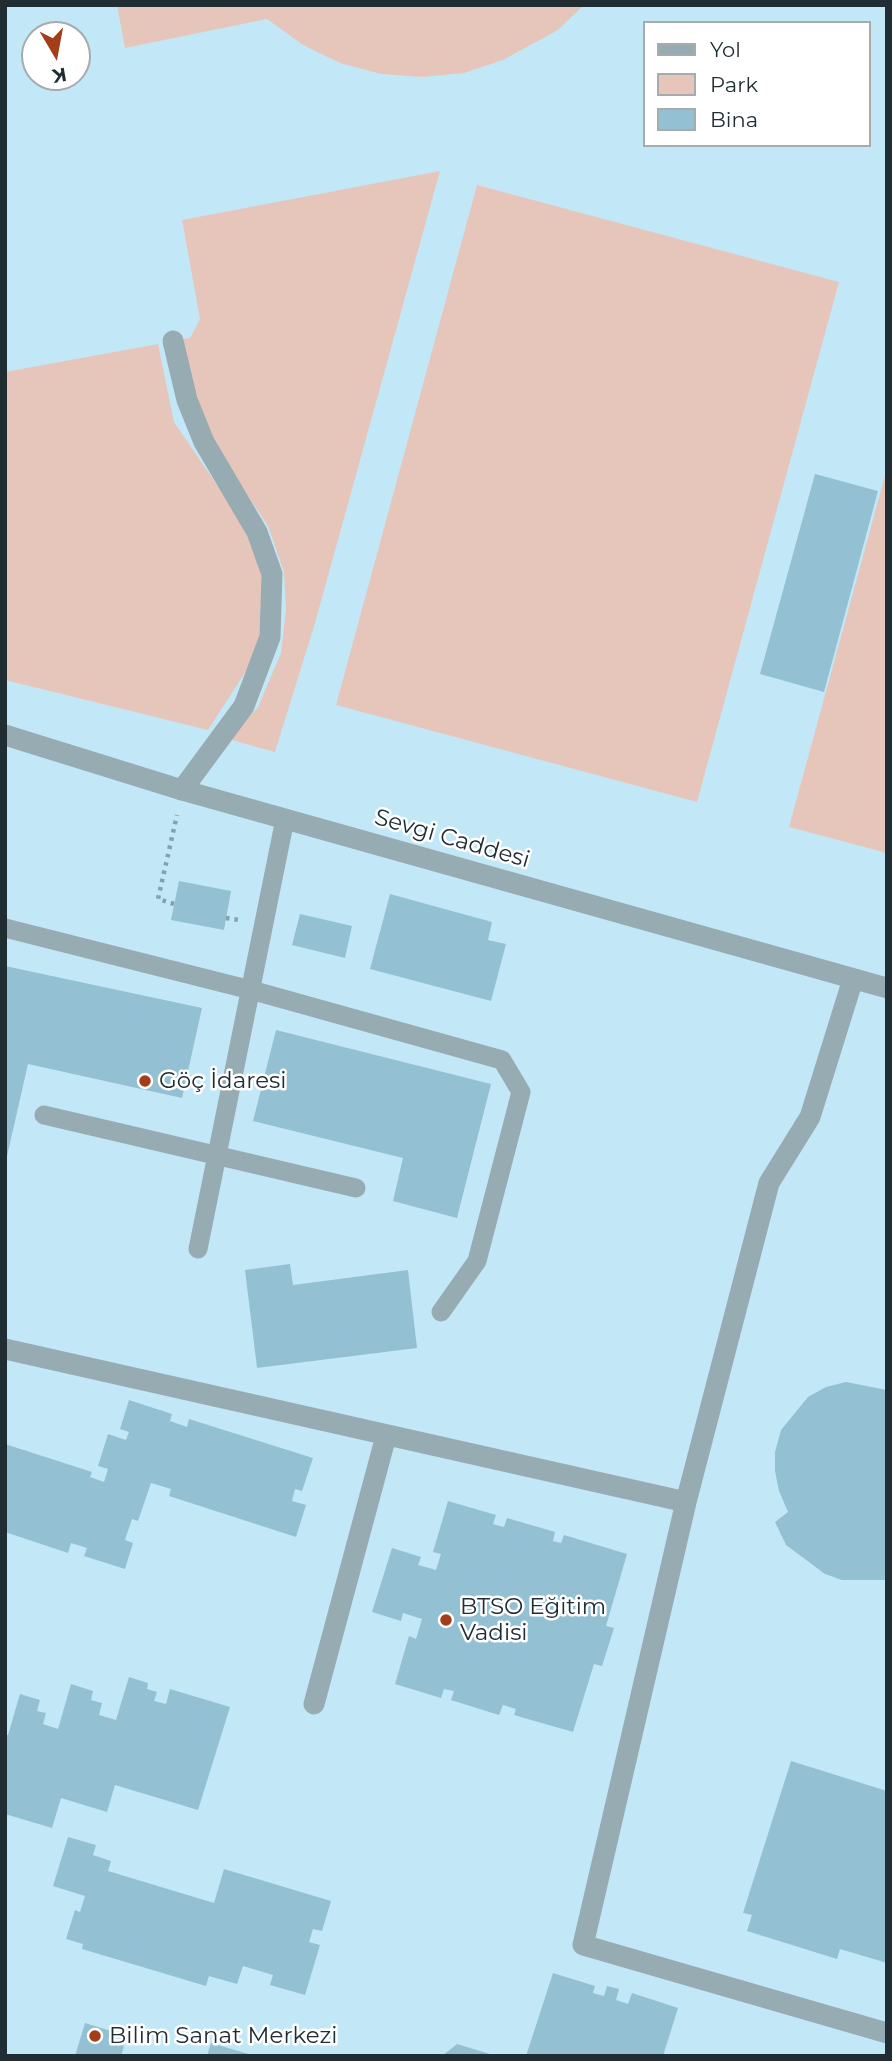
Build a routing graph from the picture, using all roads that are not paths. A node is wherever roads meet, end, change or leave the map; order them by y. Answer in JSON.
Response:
{"nodes":[{"id":1,"x":173,"y":341,"type":"dead end"},
{"id":2,"x":5,"y":735,"type":"edge"},
{"id":3,"x":182,"y":790,"type":"junction"},
{"id":4,"x":285,"y":819,"type":"junction"},
{"id":5,"x":5,"y":928,"type":"edge"},
{"id":6,"x":853,"y":979,"type":"junction"},
{"id":7,"x":887,"y":988,"type":"edge"},
{"id":8,"x":251,"y":990,"type":"junction"},
{"id":9,"x":44,"y":1115,"type":"dead end"},
{"id":10,"x":218,"y":1156,"type":"junction"},
{"id":11,"x":356,"y":1188,"type":"dead end"},
{"id":12,"x":198,"y":1249,"type":"dead end"},
{"id":13,"x":441,"y":1311,"type":"dead end"},
{"id":14,"x":5,"y":1349,"type":"edge"},
{"id":15,"x":386,"y":1436,"type":"junction"},
{"id":16,"x":686,"y":1502,"type":"junction"},
{"id":17,"x":314,"y":1704,"type":"dead end"},
{"id":18,"x":887,"y":2033,"type":"edge"}],
"edges":[{"from":1,"to":3,"type":"street"},
{"from":2,"to":3,"type":"street","name":"Sevgi Caddesi"},
{"from":3,"to":4,"type":"street","name":"Sevgi Caddesi"},
{"from":4,"to":6,"type":"street","name":"Sevgi Caddesi"},
{"from":4,"to":8,"type":"lane"},
{"from":5,"to":8,"type":"lane"},
{"from":6,"to":7,"type":"street","name":"Sevgi Caddesi"},
{"from":6,"to":16,"type":"street"},
{"from":8,"to":10,"type":"lane"},
{"from":8,"to":13,"type":"lane"},
{"from":9,"to":10,"type":"lane"},
{"from":10,"to":11,"type":"lane"},
{"from":10,"to":12,"type":"lane"},
{"from":14,"to":15,"type":"street"},
{"from":15,"to":16,"type":"street"},
{"from":15,"to":17,"type":"street"},
{"from":16,"to":18,"type":"street"}]}
